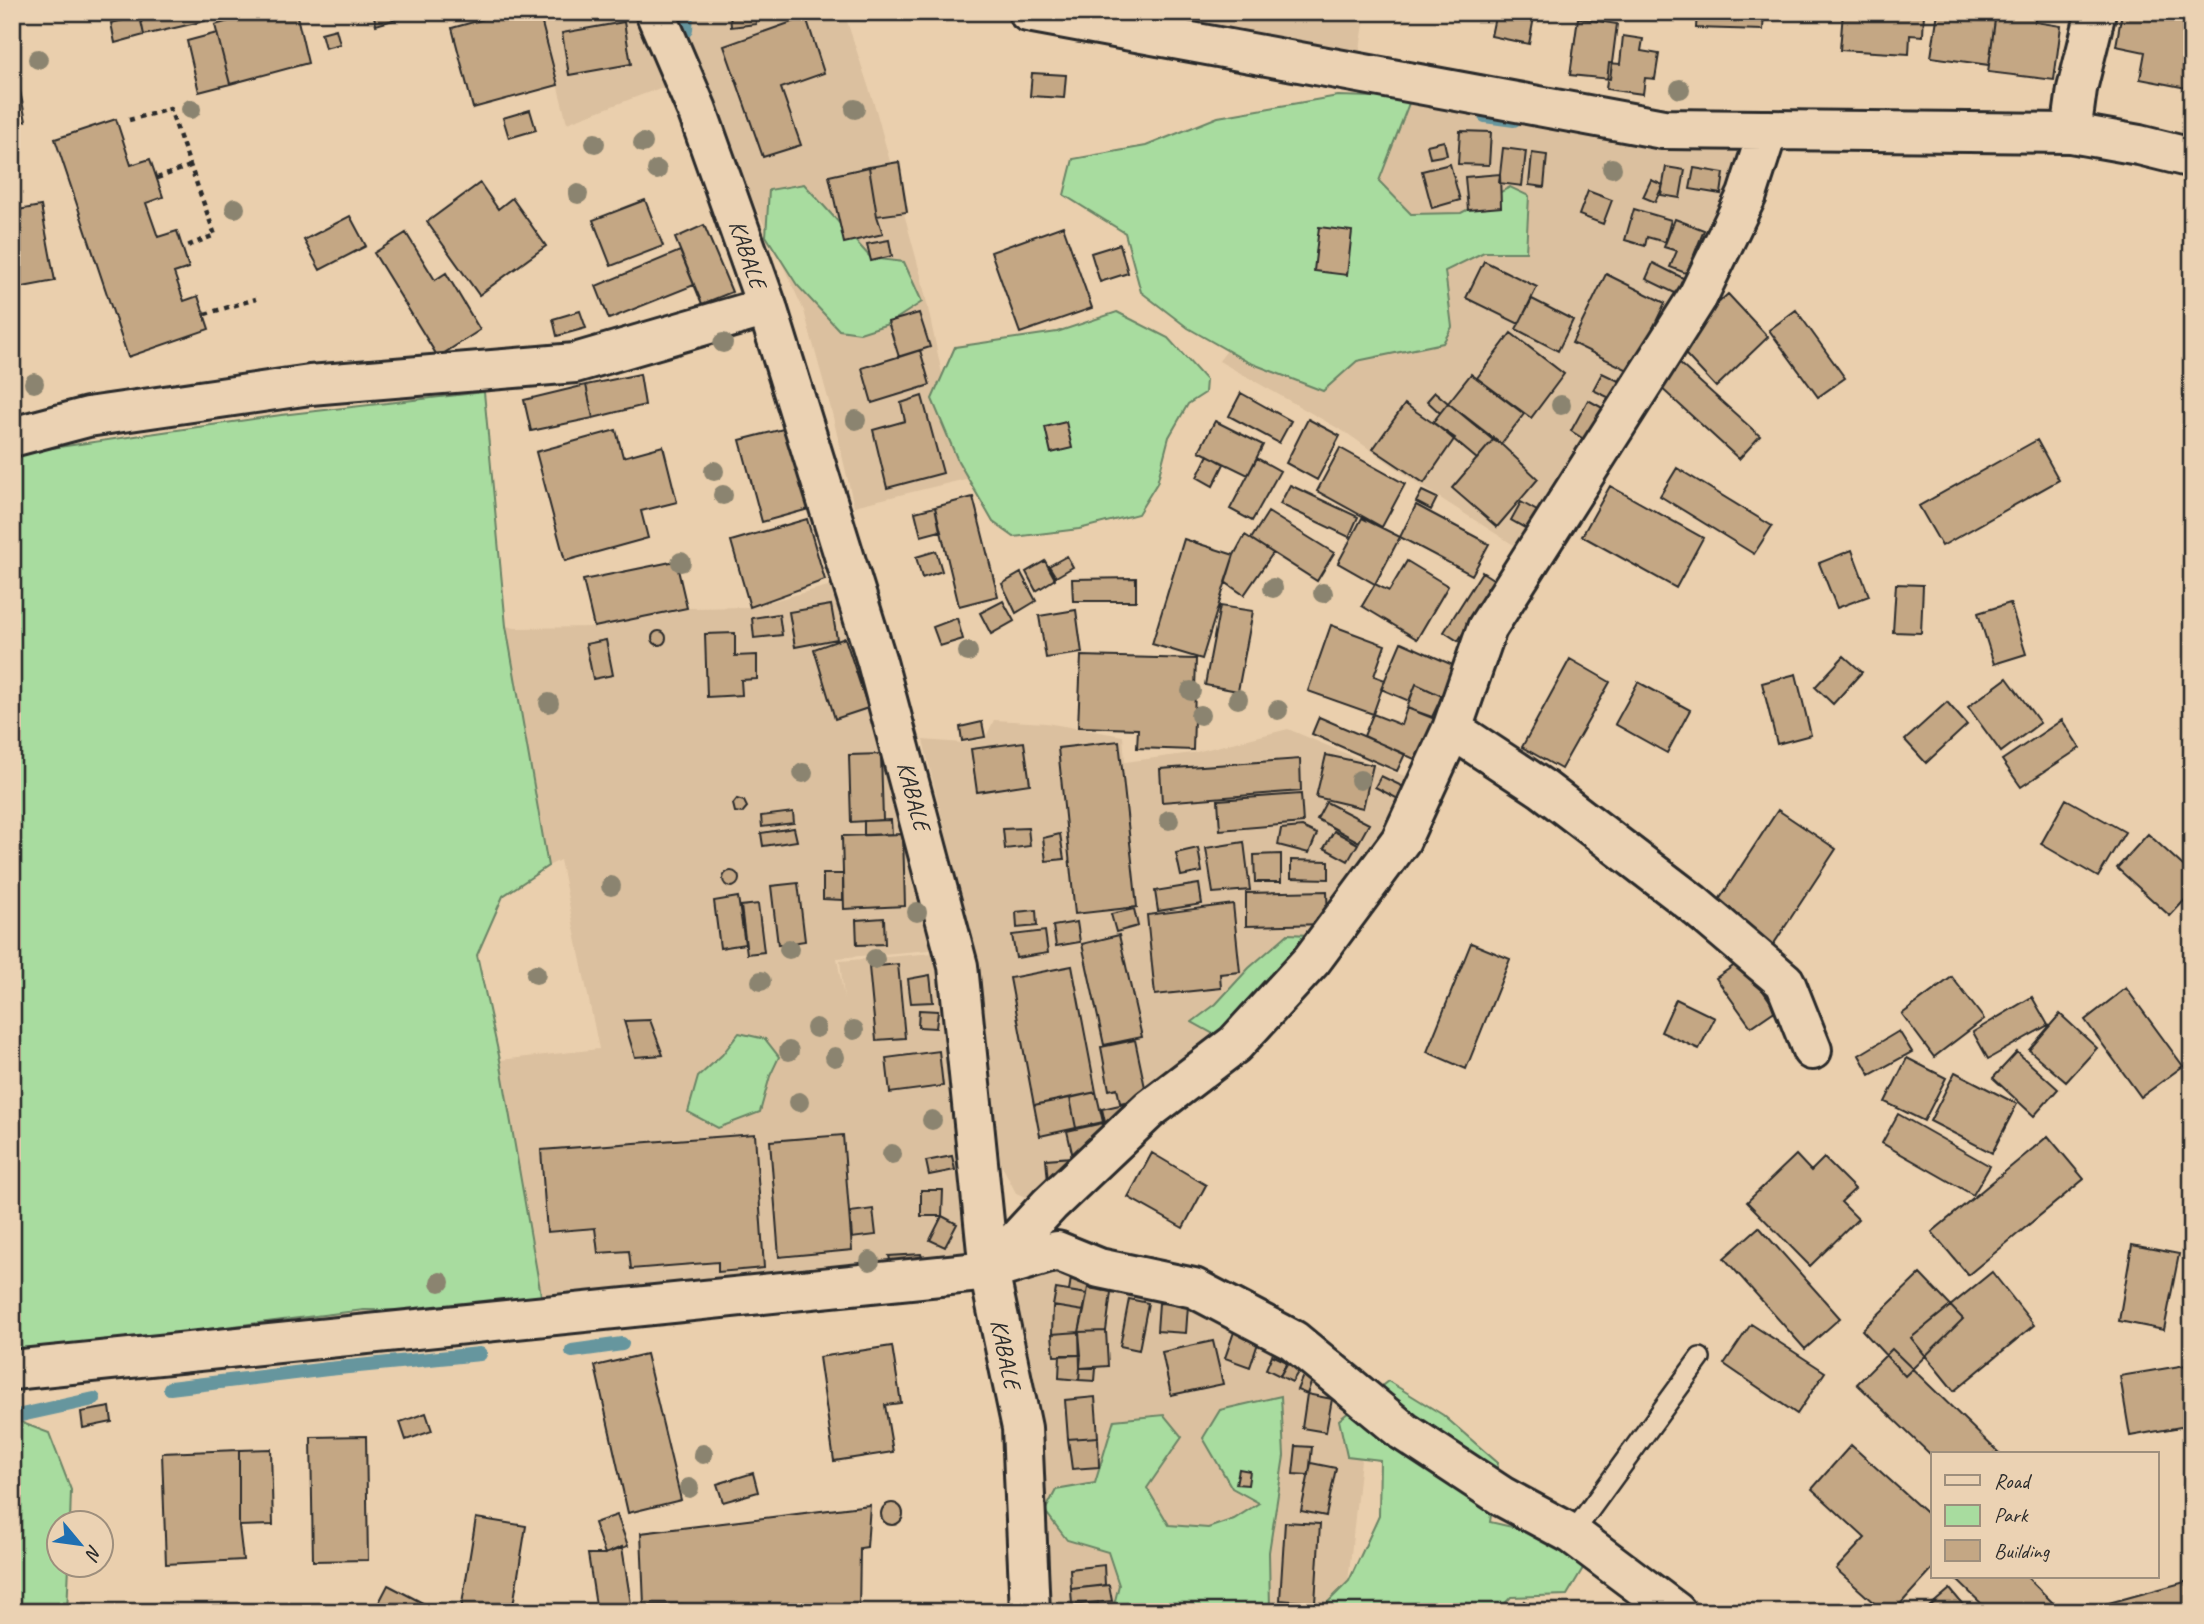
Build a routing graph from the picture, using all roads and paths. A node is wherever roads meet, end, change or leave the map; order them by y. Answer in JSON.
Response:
{"nodes":[{"id":1,"x":654,"y":12,"type":"edge"},
{"id":2,"x":1028,"y":12,"type":"edge"},
{"id":3,"x":2096,"y":12,"type":"edge"},
{"id":4,"x":129,"y":120,"type":"dead end"},
{"id":5,"x":1768,"y":130,"type":"junction"},
{"id":6,"x":2071,"y":134,"type":"junction"},
{"id":7,"x":2192,"y":158,"type":"edge"},
{"id":8,"x":190,"y":166,"type":"junction"},
{"id":9,"x":157,"y":178,"type":"dead end"},
{"id":10,"x":182,"y":248,"type":"dead end"},
{"id":11,"x":256,"y":299,"type":"dead end"},
{"id":12,"x":766,"y":307,"type":"junction"},
{"id":13,"x":205,"y":314,"type":"dead end"},
{"id":14,"x":12,"y":437,"type":"edge"},
{"id":15,"x":1452,"y":729,"type":"junction"},
{"id":16,"x":1812,"y":1050,"type":"dead end"},
{"id":17,"x":989,"y":1271,"type":"junction"},
{"id":18,"x":1700,"y":1358,"type":"dead end"},
{"id":19,"x":12,"y":1370,"type":"edge"},
{"id":20,"x":1572,"y":1534,"type":"junction"},
{"id":21,"x":1030,"y":1612,"type":"edge"},
{"id":22,"x":1676,"y":1612,"type":"edge"}],
"edges":[{"from":1,"to":12,"type":"street","name":"KABALE"},
{"from":2,"to":5,"type":"street"},
{"from":3,"to":6,"type":"street"},
{"from":4,"to":8,"type":"path"},
{"from":5,"to":6,"type":"street"},
{"from":5,"to":15,"type":"street"},
{"from":6,"to":7,"type":"street"},
{"from":8,"to":9,"type":"path"},
{"from":8,"to":10,"type":"path"},
{"from":11,"to":13,"type":"path"},
{"from":12,"to":14,"type":"street"},
{"from":12,"to":17,"type":"street","name":"KABALE"},
{"from":15,"to":16,"type":"street"},
{"from":15,"to":17,"type":"street"},
{"from":17,"to":19,"type":"street"},
{"from":17,"to":20,"type":"street"},
{"from":17,"to":21,"type":"street","name":"KABALE"},
{"from":18,"to":20,"type":"lane"},
{"from":20,"to":22,"type":"street"}]}
